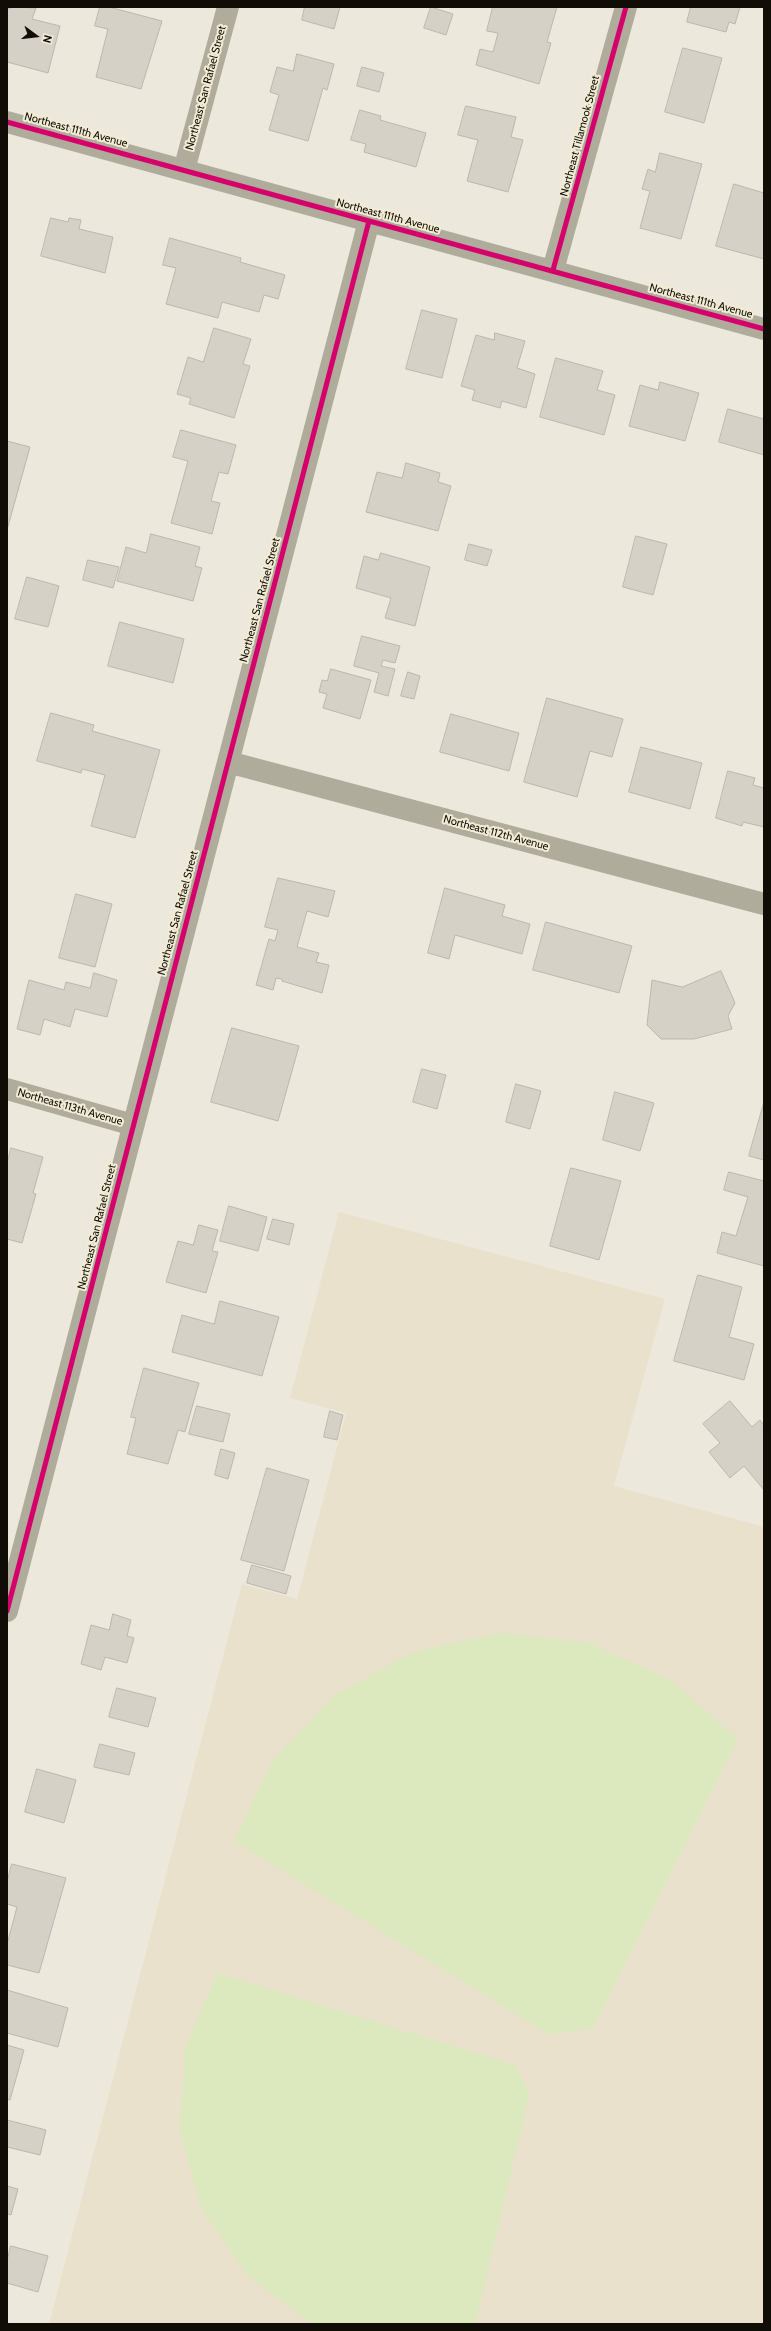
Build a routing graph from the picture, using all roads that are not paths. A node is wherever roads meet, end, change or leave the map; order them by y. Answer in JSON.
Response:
{"nodes":[{"id":1,"x":228,"y":7,"type":"edge"},
{"id":2,"x":626,"y":7,"type":"edge"},
{"id":3,"x":7,"y":122,"type":"edge"},
{"id":4,"x":184,"y":170,"type":"junction"},
{"id":5,"x":369,"y":221,"type":"junction"},
{"id":6,"x":553,"y":270,"type":"junction"},
{"id":7,"x":764,"y":329,"type":"edge"},
{"id":8,"x":228,"y":762,"type":"junction"},
{"id":9,"x":764,"y":904,"type":"edge"},
{"id":10,"x":7,"y":1090,"type":"edge"},
{"id":11,"x":133,"y":1125,"type":"junction"},
{"id":12,"x":7,"y":1611,"type":"edge"}],
"edges":[{"from":1,"to":4,"type":"street","name":"Northeast San Rafael Street"},
{"from":2,"to":6,"type":"street","name":"Northeast Tillamook Street"},
{"from":3,"to":4,"type":"street","name":"Northeast 111th Avenue"},
{"from":4,"to":5,"type":"street","name":"Northeast 111th Avenue"},
{"from":5,"to":6,"type":"street","name":"Northeast 111th Avenue"},
{"from":5,"to":8,"type":"street","name":"Northeast San Rafael Street"},
{"from":6,"to":7,"type":"street","name":"Northeast 111th Avenue"},
{"from":8,"to":9,"type":"street","name":"Northeast 112th Avenue"},
{"from":8,"to":11,"type":"street","name":"Northeast San Rafael Street"},
{"from":10,"to":11,"type":"street","name":"Northeast 113th Avenue"},
{"from":11,"to":12,"type":"street","name":"Northeast San Rafael Street"}]}
